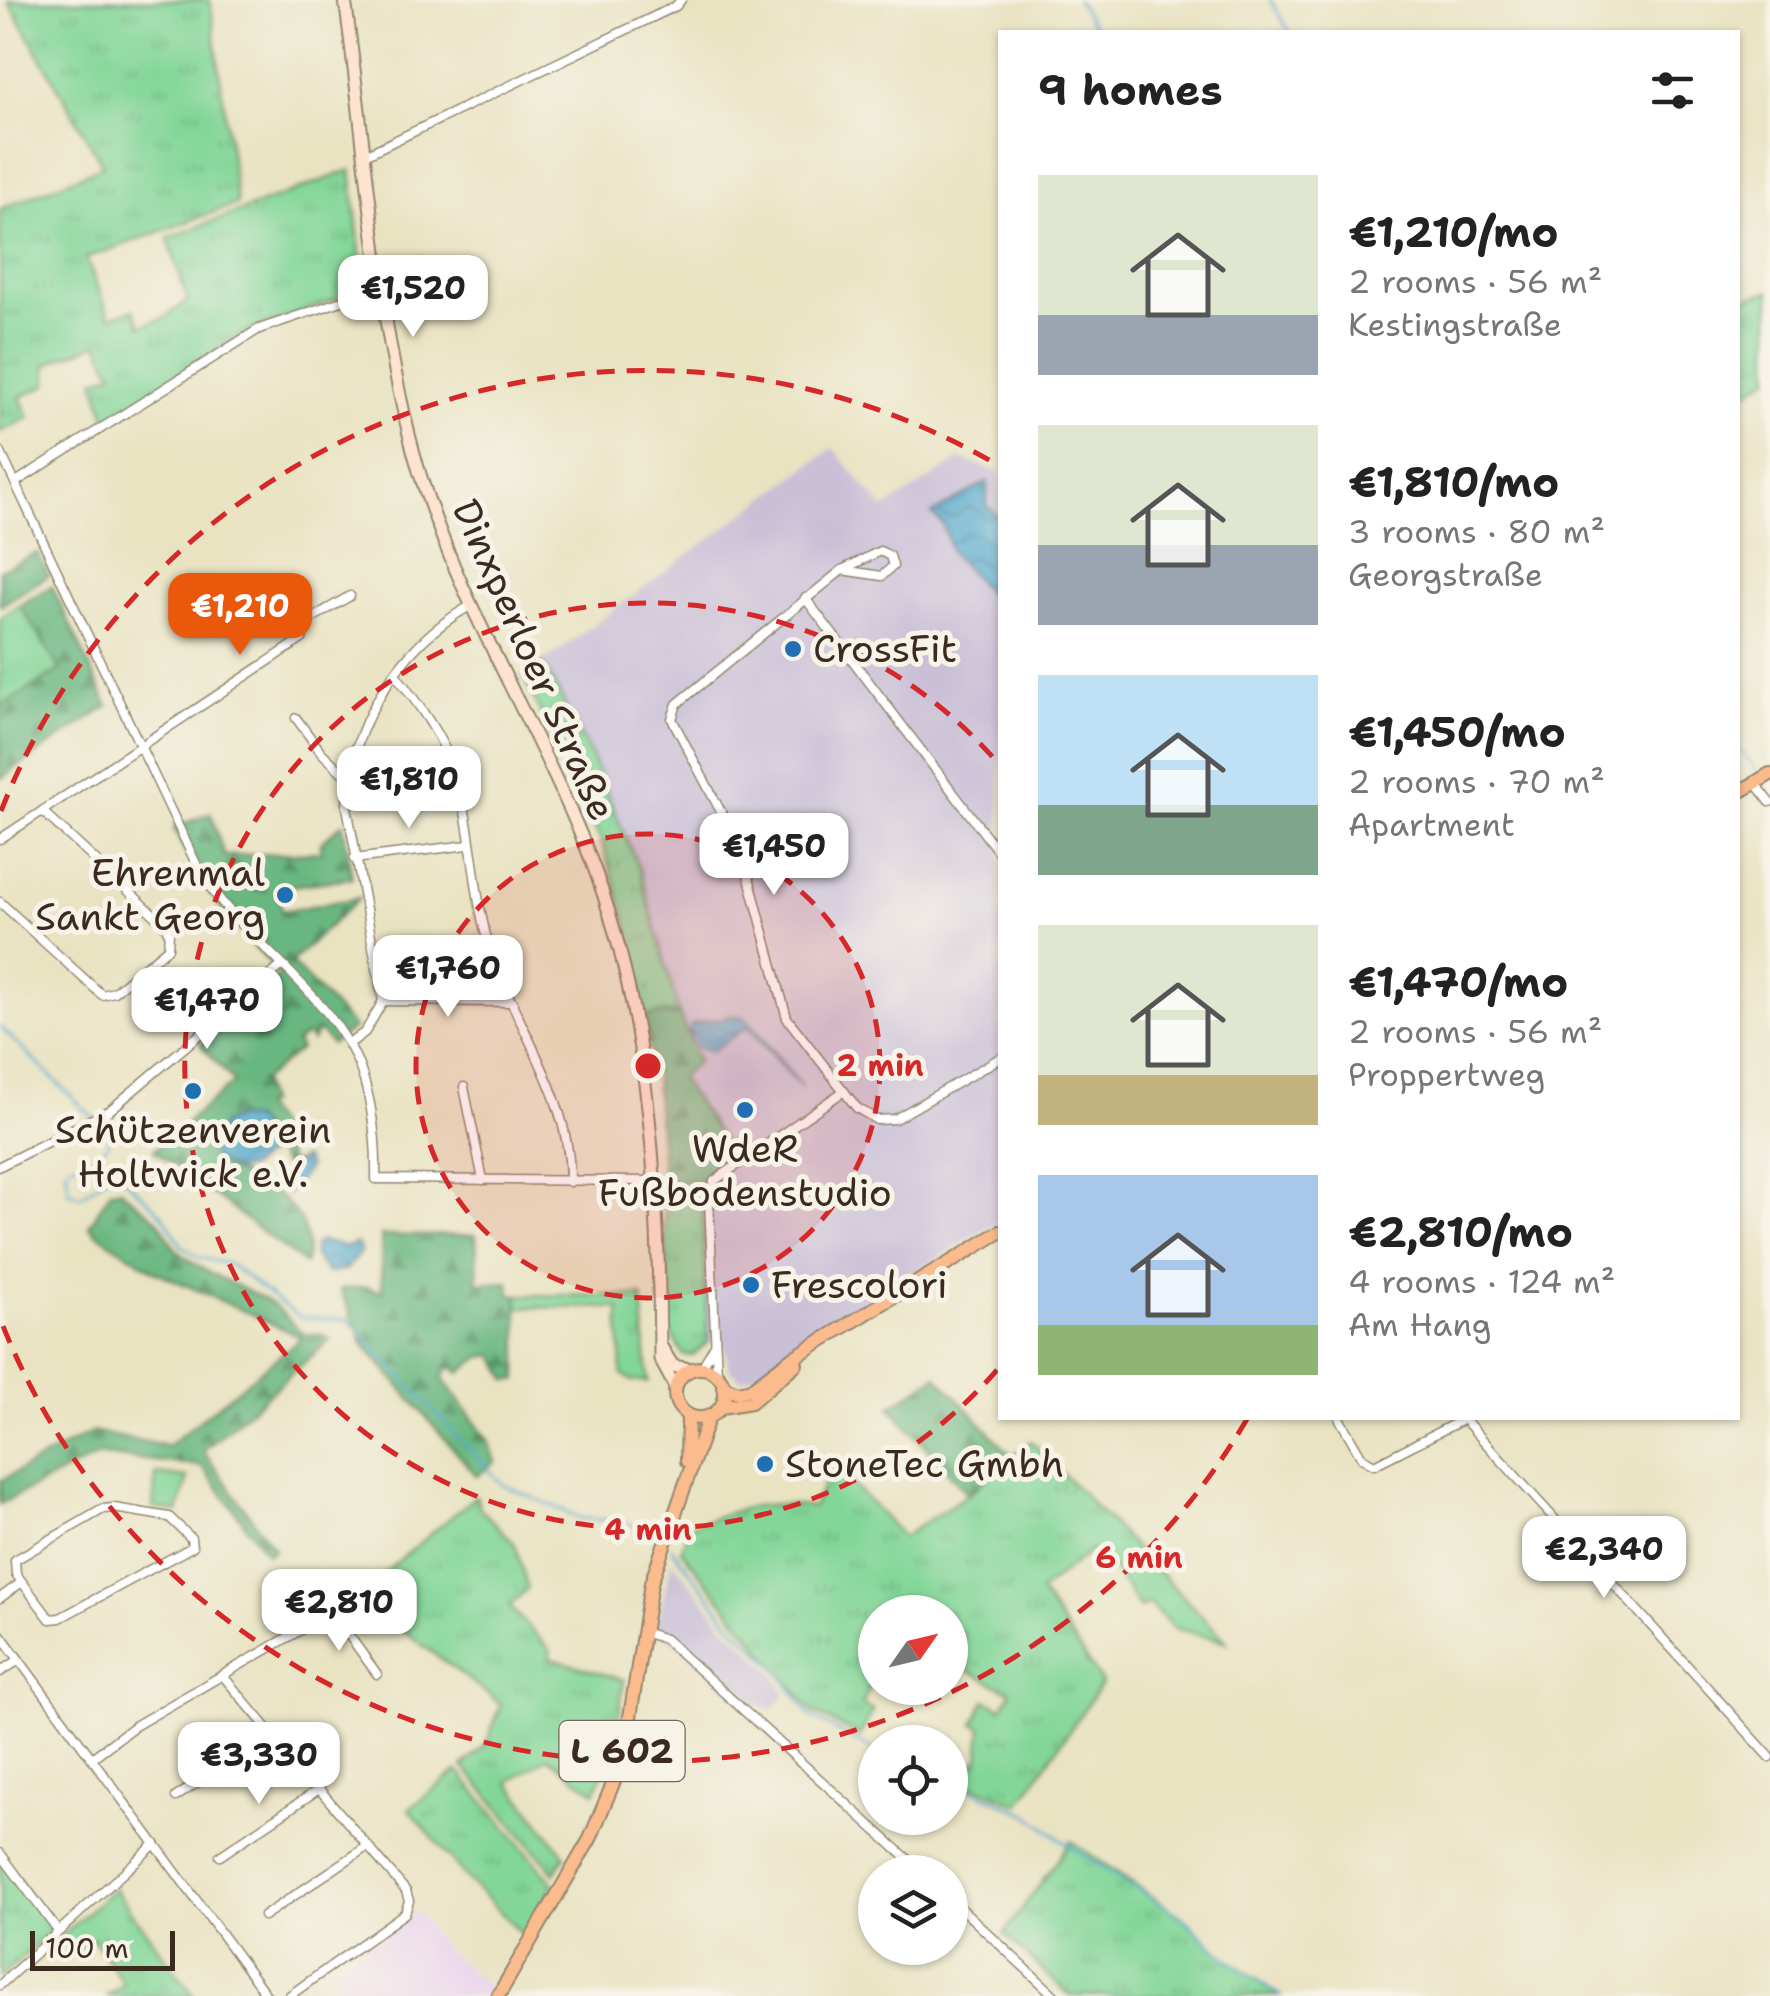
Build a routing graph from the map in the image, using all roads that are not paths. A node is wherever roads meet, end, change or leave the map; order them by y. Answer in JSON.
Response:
{"nodes":[{"id":1,"x":345,"y":0,"type":"edge"},
{"id":2,"x":681,"y":0,"type":"edge"},
{"id":3,"x":367,"y":154,"type":"junction"},
{"id":4,"x":383,"y":288,"type":"junction"},
{"id":5,"x":0,"y":451,"type":"edge"},
{"id":6,"x":16,"y":482,"type":"junction"},
{"id":7,"x":842,"y":570,"type":"junction"},
{"id":8,"x":350,"y":596,"type":"dead end"},
{"id":9,"x":805,"y":598,"type":"junction"},
{"id":10,"x":470,"y":606,"type":"junction"},
{"id":11,"x":396,"y":675,"type":"junction"},
{"id":12,"x":296,"y":718,"type":"dead end"},
{"id":13,"x":141,"y":746,"type":"junction"},
{"id":14,"x":347,"y":777,"type":"junction"},
{"id":15,"x":1762,"y":778,"type":"edge"},
{"id":16,"x":1740,"y":792,"type":"edge"},
{"id":17,"x":1770,"y":802,"type":"edge"},
{"id":18,"x":42,"y":812,"type":"junction"},
{"id":19,"x":0,"y":839,"type":"edge"},
{"id":20,"x":468,"y":845,"type":"junction"},
{"id":21,"x":998,"y":851,"type":"edge"},
{"id":22,"x":354,"y":859,"type":"junction"},
{"id":23,"x":0,"y":902,"type":"edge"},
{"id":24,"x":280,"y":967,"type":"junction"},
{"id":25,"x":383,"y":1001,"type":"junction"},
{"id":26,"x":513,"y":1002,"type":"junction"},
{"id":27,"x":349,"y":1044,"type":"junction"},
{"id":28,"x":998,"y":1059,"type":"edge"},
{"id":29,"x":464,"y":1087,"type":"dead end"},
{"id":30,"x":844,"y":1091,"type":"junction"},
{"id":31,"x":0,"y":1166,"type":"edge"},
{"id":32,"x":483,"y":1180,"type":"junction"},
{"id":33,"x":652,"y":1181,"type":"junction"},
{"id":34,"x":570,"y":1182,"type":"junction"},
{"id":35,"x":998,"y":1233,"type":"edge"},
{"id":36,"x":716,"y":1341,"type":"junction"},
{"id":37,"x":660,"y":1344,"type":"junction"},
{"id":38,"x":808,"y":1350,"type":"junction"},
{"id":39,"x":696,"y":1368,"type":"junction"},
{"id":40,"x":717,"y":1374,"type":"junction"},
{"id":41,"x":724,"y":1386,"type":"junction"},
{"id":42,"x":675,"y":1387,"type":"junction"},
{"id":43,"x":721,"y":1406,"type":"junction"},
{"id":44,"x":688,"y":1415,"type":"junction"},
{"id":45,"x":710,"y":1416,"type":"junction"},
{"id":46,"x":1340,"y":1420,"type":"edge"},
{"id":47,"x":1462,"y":1420,"type":"edge"},
{"id":48,"x":1465,"y":1420,"type":"edge"},
{"id":49,"x":685,"y":1484,"type":"junction"},
{"id":50,"x":22,"y":1582,"type":"junction"},
{"id":51,"x":0,"y":1598,"type":"edge"},
{"id":52,"x":354,"y":1599,"type":"dead end"},
{"id":53,"x":332,"y":1612,"type":"junction"},
{"id":54,"x":642,"y":1632,"type":"junction"},
{"id":55,"x":0,"y":1634,"type":"edge"},
{"id":56,"x":19,"y":1660,"type":"junction"},
{"id":57,"x":0,"y":1672,"type":"edge"},
{"id":58,"x":377,"y":1674,"type":"dead end"},
{"id":59,"x":223,"y":1676,"type":"junction"},
{"id":60,"x":271,"y":1732,"type":"junction"},
{"id":61,"x":1770,"y":1757,"type":"edge"},
{"id":62,"x":92,"y":1758,"type":"junction"},
{"id":63,"x":320,"y":1789,"type":"junction"},
{"id":64,"x":176,"y":1797,"type":"dead end"},
{"id":65,"x":155,"y":1844,"type":"junction"},
{"id":66,"x":368,"y":1846,"type":"junction"},
{"id":67,"x":0,"y":1852,"type":"edge"},
{"id":68,"x":903,"y":1855,"type":"edge"},
{"id":69,"x":220,"y":1856,"type":"dead end"},
{"id":70,"x":968,"y":1915,"type":"edge"},
{"id":71,"x":264,"y":1916,"type":"dead end"},
{"id":72,"x":58,"y":1932,"type":"junction"},
{"id":73,"x":0,"y":1984,"type":"edge"},
{"id":74,"x":267,"y":1996,"type":"edge"},
{"id":75,"x":289,"y":1996,"type":"edge"},
{"id":76,"x":498,"y":1996,"type":"edge"},
{"id":77,"x":1055,"y":1996,"type":"edge"}],
"edges":[{"from":1,"to":3,"type":"main road","name":"Dinxperloer Straße"},
{"from":2,"to":3,"type":"street"},
{"from":3,"to":4,"type":"main road","name":"Dinxperloer Straße"},
{"from":4,"to":6,"type":"street"},
{"from":4,"to":10,"type":"main road","name":"Dinxperloer Straße"},
{"from":5,"to":6,"type":"street"},
{"from":6,"to":13,"type":"street"},
{"from":7,"to":7,"type":"street"},
{"from":7,"to":9,"type":"street"},
{"from":8,"to":13,"type":"street"},
{"from":9,"to":21,"type":"street"},
{"from":9,"to":30,"type":"street"},
{"from":10,"to":11,"type":"street"},
{"from":10,"to":33,"type":"main road","name":"Dinxperloer Straße"},
{"from":11,"to":14,"type":"street"},
{"from":11,"to":20,"type":"street"},
{"from":12,"to":14,"type":"street"},
{"from":13,"to":18,"type":"street"},
{"from":13,"to":24,"type":"street"},
{"from":14,"to":22,"type":"street"},
{"from":15,"to":16,"type":"main road"},
{"from":15,"to":17,"type":"street"},
{"from":18,"to":19,"type":"street"},
{"from":18,"to":23,"type":"street"},
{"from":20,"to":22,"type":"street"},
{"from":20,"to":26,"type":"street"},
{"from":22,"to":25,"type":"street"},
{"from":24,"to":27,"type":"street"},
{"from":24,"to":31,"type":"street"},
{"from":25,"to":26,"type":"street"},
{"from":25,"to":27,"type":"street"},
{"from":26,"to":34,"type":"street"},
{"from":27,"to":32,"type":"street"},
{"from":28,"to":30,"type":"street"},
{"from":29,"to":32,"type":"street"},
{"from":30,"to":36,"type":"street"},
{"from":32,"to":34,"type":"street"},
{"from":33,"to":34,"type":"street"},
{"from":33,"to":37,"type":"main road","name":"Dinxperloer Straße"},
{"from":35,"to":38,"type":"main road"},
{"from":36,"to":39,"type":"street"},
{"from":36,"to":40,"type":"street"},
{"from":37,"to":39,"type":"main road"},
{"from":37,"to":42,"type":"main road","name":"Dinxperloer Straße"},
{"from":38,"to":41,"type":"main road"},
{"from":38,"to":43,"type":"main road"},
{"from":39,"to":40,"type":"main road"},
{"from":39,"to":42,"type":"main road"},
{"from":40,"to":41,"type":"main road"},
{"from":41,"to":43,"type":"main road"},
{"from":42,"to":44,"type":"main road","number":"L 602"},
{"from":43,"to":45,"type":"main road"},
{"from":44,"to":45,"type":"main road"},
{"from":44,"to":49,"type":"main road","number":"L 602"},
{"from":45,"to":49,"type":"main road"},
{"from":46,"to":47,"type":"street"},
{"from":48,"to":61,"type":"street"},
{"from":49,"to":54,"type":"main road","number":"L 602"},
{"from":50,"to":50,"type":"street"},
{"from":50,"to":51,"type":"street"},
{"from":52,"to":53,"type":"street"},
{"from":53,"to":58,"type":"street"},
{"from":53,"to":59,"type":"street"},
{"from":54,"to":68,"type":"street"},
{"from":54,"to":76,"type":"main road","number":"L 602"},
{"from":55,"to":56,"type":"street"},
{"from":56,"to":57,"type":"street"},
{"from":56,"to":62,"type":"street"},
{"from":59,"to":60,"type":"street"},
{"from":59,"to":62,"type":"street"},
{"from":60,"to":63,"type":"street"},
{"from":60,"to":64,"type":"street"},
{"from":62,"to":65,"type":"street"},
{"from":63,"to":66,"type":"street"},
{"from":63,"to":69,"type":"street"},
{"from":65,"to":72,"type":"street"},
{"from":65,"to":74,"type":"street"},
{"from":66,"to":71,"type":"street"},
{"from":66,"to":75,"type":"street"},
{"from":67,"to":72,"type":"street"},
{"from":70,"to":77,"type":"street"},
{"from":72,"to":73,"type":"street"}]}
